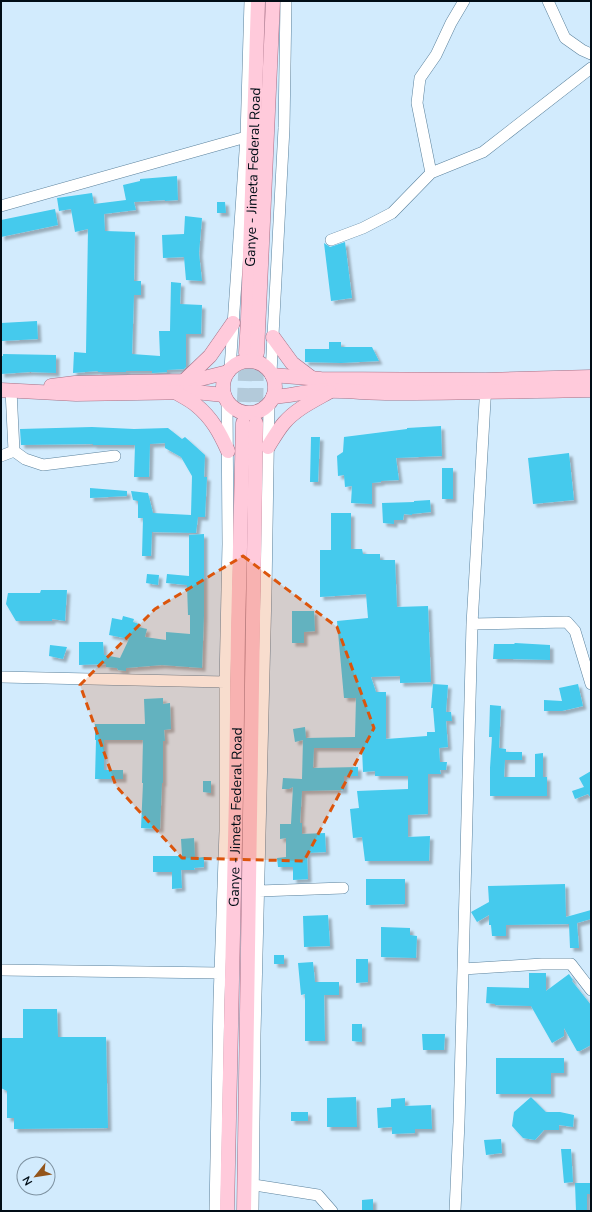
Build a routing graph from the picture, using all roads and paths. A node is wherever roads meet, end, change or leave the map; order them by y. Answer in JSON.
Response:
{"nodes":[{"id":1,"x":250,"y":1,"type":"edge"},
{"id":2,"x":258,"y":1,"type":"edge"},
{"id":3,"x":273,"y":1,"type":"edge"},
{"id":4,"x":286,"y":1,"type":"edge"},
{"id":5,"x":464,"y":1,"type":"edge"},
{"id":6,"x":548,"y":1,"type":"edge"},
{"id":7,"x":591,"y":54,"type":"edge"},
{"id":8,"x":590,"y":72,"type":"edge"},
{"id":9,"x":246,"y":137,"type":"junction"},
{"id":10,"x":431,"y":173,"type":"junction"},
{"id":11,"x":1,"y":206,"type":"edge"},
{"id":12,"x":330,"y":240,"type":"dead end"},
{"id":13,"x":233,"y":322,"type":"junction"},
{"id":14,"x":273,"y":337,"type":"junction"},
{"id":15,"x":229,"y":371,"type":"junction"},
{"id":16,"x":272,"y":374,"type":"junction"},
{"id":17,"x":591,"y":377,"type":"edge"},
{"id":18,"x":313,"y":379,"type":"junction"},
{"id":19,"x":184,"y":381,"type":"junction"},
{"id":20,"x":486,"y":386,"type":"junction"},
{"id":21,"x":6,"y":390,"type":"edge"},
{"id":22,"x":591,"y":390,"type":"edge"},
{"id":23,"x":330,"y":391,"type":"junction"},
{"id":24,"x":175,"y":392,"type":"junction"},
{"id":25,"x":226,"y":398,"type":"junction"},
{"id":26,"x":271,"y":401,"type":"junction"},
{"id":27,"x":268,"y":447,"type":"junction"},
{"id":28,"x":14,"y":451,"type":"junction"},
{"id":29,"x":228,"y":451,"type":"junction"},
{"id":30,"x":1,"y":456,"type":"edge"},
{"id":31,"x":116,"y":456,"type":"dead end"},
{"id":32,"x":472,"y":624,"type":"junction"},
{"id":33,"x":1,"y":676,"type":"edge"},
{"id":34,"x":226,"y":682,"type":"junction"},
{"id":35,"x":591,"y":684,"type":"edge"},
{"id":36,"x":343,"y":888,"type":"dead end"},
{"id":37,"x":259,"y":891,"type":"junction"},
{"id":38,"x":462,"y":969,"type":"junction"},
{"id":39,"x":1,"y":970,"type":"edge"},
{"id":40,"x":220,"y":973,"type":"junction"},
{"id":41,"x":591,"y":990,"type":"edge"},
{"id":42,"x":254,"y":1185,"type":"junction"},
{"id":43,"x":215,"y":1211,"type":"edge"},
{"id":44,"x":227,"y":1211,"type":"edge"},
{"id":45,"x":244,"y":1211,"type":"edge"},
{"id":46,"x":253,"y":1211,"type":"edge"},
{"id":47,"x":332,"y":1211,"type":"edge"},
{"id":48,"x":455,"y":1211,"type":"edge"}],
"edges":[{"from":1,"to":9,"type":"street"},
{"from":2,"to":3,"type":"main road","name":"Ganye - Jimeta Federal Road"},
{"from":4,"to":14,"type":"street"},
{"from":5,"to":10,"type":"street"},
{"from":6,"to":7,"type":"street"},
{"from":8,"to":10,"type":"street"},
{"from":9,"to":11,"type":"street"},
{"from":9,"to":13,"type":"street"},
{"from":10,"to":12,"type":"street"},
{"from":13,"to":15,"type":"street"},
{"from":13,"to":19,"type":"main road"},
{"from":14,"to":16,"type":"street"},
{"from":14,"to":18,"type":"main road"},
{"from":15,"to":16,"type":"main road"},
{"from":15,"to":19,"type":"main road"},
{"from":15,"to":25,"type":"main road"},
{"from":16,"to":18,"type":"main road"},
{"from":16,"to":26,"type":"main road"},
{"from":17,"to":20,"type":"main road"},
{"from":18,"to":20,"type":"main road"},
{"from":19,"to":21,"type":"main road"},
{"from":20,"to":22,"type":"main road"},
{"from":20,"to":23,"type":"main road"},
{"from":20,"to":32,"type":"street"},
{"from":21,"to":24,"type":"main road"},
{"from":21,"to":28,"type":"street"},
{"from":23,"to":26,"type":"main road"},
{"from":23,"to":27,"type":"main road"},
{"from":24,"to":25,"type":"main road"},
{"from":24,"to":29,"type":"main road"},
{"from":25,"to":26,"type":"main road"},
{"from":25,"to":29,"type":"street"},
{"from":26,"to":27,"type":"street"},
{"from":27,"to":37,"type":"street"},
{"from":28,"to":30,"type":"street"},
{"from":28,"to":31,"type":"street"},
{"from":29,"to":34,"type":"street"},
{"from":32,"to":35,"type":"street"},
{"from":32,"to":38,"type":"street"},
{"from":33,"to":34,"type":"street"},
{"from":34,"to":40,"type":"street"},
{"from":36,"to":37,"type":"street"},
{"from":37,"to":42,"type":"street"},
{"from":38,"to":41,"type":"street"},
{"from":38,"to":48,"type":"street"},
{"from":39,"to":40,"type":"street"},
{"from":40,"to":43,"type":"street"},
{"from":42,"to":46,"type":"street"},
{"from":42,"to":47,"type":"street"},
{"from":44,"to":45,"type":"main road","name":"Ganye - Jimeta Federal Road"}]}
